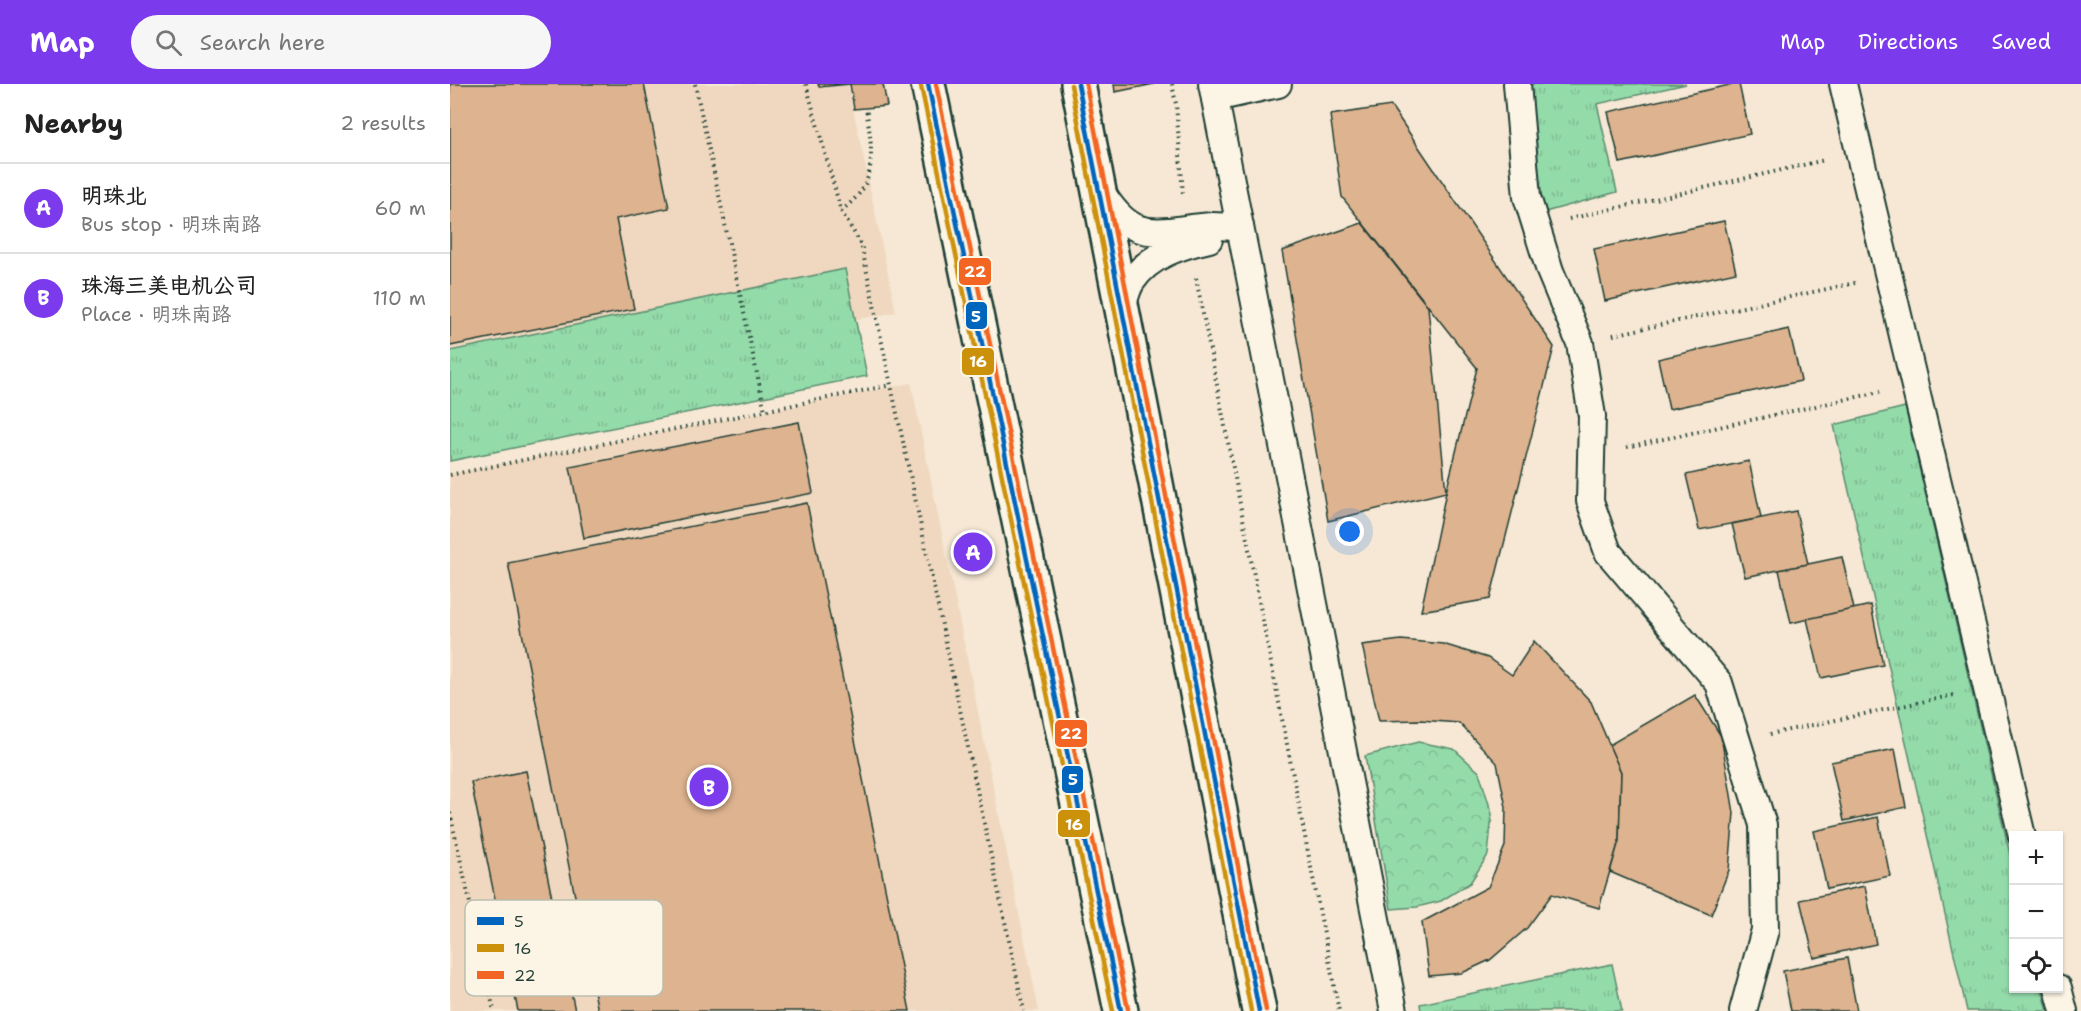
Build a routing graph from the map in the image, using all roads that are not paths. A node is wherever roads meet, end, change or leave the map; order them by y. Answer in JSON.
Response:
{"nodes":[{"id":1,"x":928,"y":84,"type":"edge"},
{"id":2,"x":1078,"y":84,"type":"edge"},
{"id":3,"x":1278,"y":84,"type":"edge"},
{"id":4,"x":1517,"y":84,"type":"edge"},
{"id":5,"x":1843,"y":84,"type":"edge"},
{"id":6,"x":1213,"y":91,"type":"edge"},
{"id":7,"x":1098,"y":187,"type":"junction"},
{"id":8,"x":1240,"y":227,"type":"junction"},
{"id":9,"x":1188,"y":237,"type":"junction"},
{"id":10,"x":1122,"y":307,"type":"junction"},
{"id":11,"x":2021,"y":831,"type":"edge"},
{"id":12,"x":2059,"y":993,"type":"edge"},
{"id":13,"x":1121,"y":1011,"type":"edge"},
{"id":14,"x":1259,"y":1011,"type":"edge"},
{"id":15,"x":1394,"y":1011,"type":"edge"},
{"id":16,"x":1743,"y":1011,"type":"edge"},
{"id":17,"x":2064,"y":1011,"type":"edge"}],
"edges":[{"from":1,"to":13,"type":"highway"},
{"from":2,"to":7,"type":"highway"},
{"from":3,"to":6,"type":"lane"},
{"from":4,"to":16,"type":"lane"},
{"from":5,"to":11,"type":"lane"},
{"from":6,"to":8,"type":"lane"},
{"from":7,"to":9,"type":"lane"},
{"from":7,"to":10,"type":"highway"},
{"from":8,"to":9,"type":"lane"},
{"from":8,"to":15,"type":"lane"},
{"from":9,"to":10,"type":"lane"},
{"from":10,"to":14,"type":"highway"},
{"from":12,"to":17,"type":"lane"}]}
